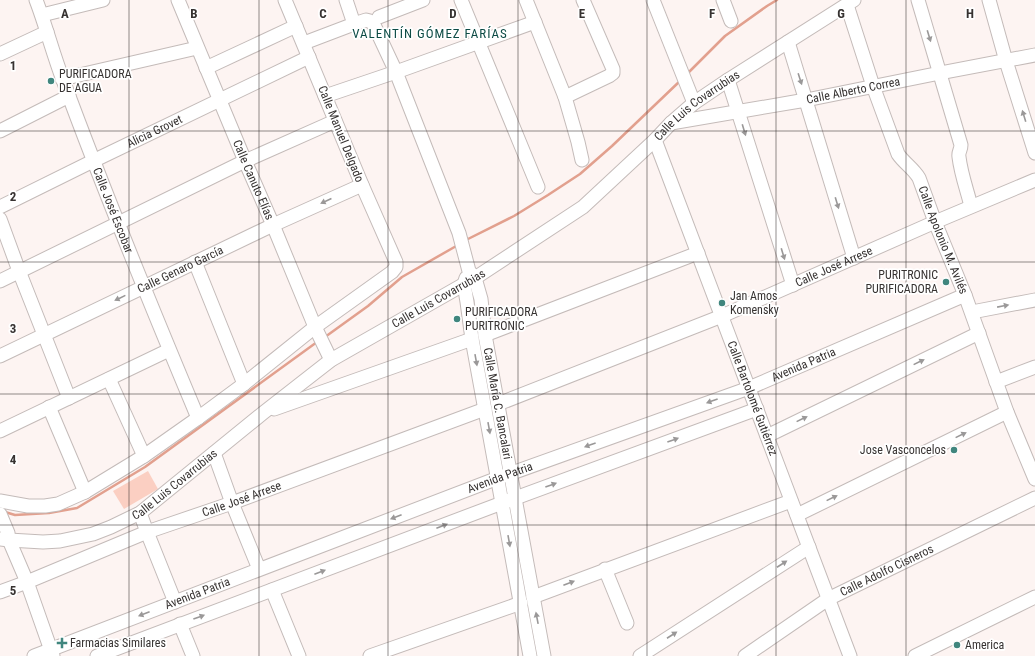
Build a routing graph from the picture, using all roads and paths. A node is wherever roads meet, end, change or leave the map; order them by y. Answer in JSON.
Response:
{"nodes":[{"id":1,"x":36,"y":0,"type":"edge"},
{"id":2,"x":103,"y":0,"type":"edge"},
{"id":3,"x":178,"y":0,"type":"edge"},
{"id":4,"x":285,"y":0,"type":"edge"},
{"id":5,"x":346,"y":0,"type":"edge"},
{"id":6,"x":423,"y":0,"type":"edge"},
{"id":7,"x":461,"y":0,"type":"edge"},
{"id":8,"x":526,"y":0,"type":"edge"},
{"id":9,"x":583,"y":0,"type":"edge"},
{"id":10,"x":652,"y":0,"type":"edge"},
{"id":11,"x":723,"y":0,"type":"edge"},
{"id":12,"x":918,"y":0,"type":"edge"},
{"id":13,"x":989,"y":0,"type":"edge"},
{"id":14,"x":850,"y":2,"type":"edge"},
{"id":15,"x":42,"y":15,"type":"junction"},
{"id":16,"x":374,"y":19,"type":"junction"},
{"id":17,"x":731,"y":21,"type":"dead end"},
{"id":18,"x":535,"y":22,"type":"junction"},
{"id":19,"x":354,"y":24,"type":"junction"},
{"id":20,"x":296,"y":26,"type":"junction"},
{"id":21,"x":47,"y":32,"type":"junction"},
{"id":22,"x":478,"y":42,"type":"junction"},
{"id":23,"x":788,"y":42,"type":"junction"},
{"id":24,"x":304,"y":43,"type":"junction"},
{"id":25,"x":197,"y":48,"type":"junction"},
{"id":26,"x":0,"y":54,"type":"edge"},
{"id":27,"x":1035,"y":55,"type":"edge"},
{"id":28,"x":309,"y":57,"type":"junction"},
{"id":29,"x":1006,"y":61,"type":"junction"},
{"id":30,"x":206,"y":68,"type":"junction"},
{"id":31,"x":396,"y":72,"type":"junction"},
{"id":32,"x":940,"y":73,"type":"junction"},
{"id":33,"x":62,"y":79,"type":"junction"},
{"id":34,"x":728,"y":80,"type":"junction"},
{"id":35,"x":873,"y":86,"type":"junction"},
{"id":36,"x":69,"y":96,"type":"junction"},
{"id":37,"x":325,"y":96,"type":"junction"},
{"id":38,"x":565,"y":97,"type":"junction"},
{"id":39,"x":219,"y":100,"type":"junction"},
{"id":40,"x":806,"y":100,"type":"junction"},
{"id":41,"x":694,"y":103,"type":"junction"},
{"id":42,"x":738,"y":112,"type":"junction"},
{"id":43,"x":335,"y":121,"type":"junction"},
{"id":44,"x":671,"y":124,"type":"junction"},
{"id":45,"x":0,"y":131,"type":"edge"},
{"id":46,"x":655,"y":140,"type":"junction"},
{"id":47,"x":1035,"y":153,"type":"edge"},
{"id":48,"x":582,"y":160,"type":"dead end"},
{"id":49,"x":93,"y":161,"type":"junction"},
{"id":50,"x":245,"y":161,"type":"junction"},
{"id":51,"x":1035,"y":180,"type":"edge"},
{"id":52,"x":362,"y":184,"type":"junction"},
{"id":53,"x":538,"y":187,"type":"dead end"},
{"id":54,"x":0,"y":206,"type":"edge"},
{"id":55,"x":971,"y":206,"type":"junction"},
{"id":56,"x":0,"y":219,"type":"edge"},
{"id":57,"x":935,"y":222,"type":"junction"},
{"id":58,"x":118,"y":223,"type":"junction"},
{"id":59,"x":273,"y":225,"type":"junction"},
{"id":60,"x":698,"y":253,"type":"junction"},
{"id":61,"x":854,"y":258,"type":"junction"},
{"id":62,"x":195,"y":262,"type":"junction"},
{"id":63,"x":19,"y":271,"type":"junction"},
{"id":64,"x":469,"y":274,"type":"junction"},
{"id":65,"x":0,"y":281,"type":"edge"},
{"id":66,"x":793,"y":285,"type":"junction"},
{"id":67,"x":143,"y":287,"type":"junction"},
{"id":68,"x":965,"y":295,"type":"junction"},
{"id":69,"x":1035,"y":300,"type":"edge"},
{"id":70,"x":972,"y":312,"type":"junction"},
{"id":71,"x":722,"y":316,"type":"junction"},
{"id":72,"x":316,"y":329,"type":"junction"},
{"id":73,"x":979,"y":333,"type":"junction"},
{"id":74,"x":44,"y":334,"type":"junction"},
{"id":75,"x":485,"y":335,"type":"junction"},
{"id":76,"x":472,"y":339,"type":"junction"},
{"id":77,"x":169,"y":350,"type":"junction"},
{"id":78,"x":329,"y":355,"type":"junction"},
{"id":79,"x":0,"y":356,"type":"edge"},
{"id":80,"x":1035,"y":367,"type":"edge"},
{"id":81,"x":108,"y":379,"type":"junction"},
{"id":82,"x":996,"y":382,"type":"junction"},
{"id":83,"x":244,"y":384,"type":"junction"},
{"id":84,"x":749,"y":388,"type":"junction"},
{"id":85,"x":69,"y":398,"type":"junction"},
{"id":86,"x":498,"y":404,"type":"junction"},
{"id":87,"x":49,"y":407,"type":"junction"},
{"id":88,"x":485,"y":409,"type":"junction"},
{"id":89,"x":757,"y":409,"type":"junction"},
{"id":90,"x":1007,"y":412,"type":"junction"},
{"id":91,"x":263,"y":413,"type":"junction"},
{"id":92,"x":198,"y":418,"type":"junction"},
{"id":93,"x":0,"y":431,"type":"edge"},
{"id":94,"x":767,"y":436,"type":"junction"},
{"id":95,"x":214,"y":453,"type":"junction"},
{"id":96,"x":144,"y":456,"type":"junction"},
{"id":97,"x":504,"y":476,"type":"junction"},
{"id":98,"x":1035,"y":479,"type":"edge"},
{"id":99,"x":85,"y":492,"type":"junction"},
{"id":100,"x":515,"y":498,"type":"junction"},
{"id":101,"x":1035,"y":498,"type":"edge"},
{"id":102,"x":0,"y":501,"type":"edge"},
{"id":103,"x":791,"y":501,"type":"junction"},
{"id":104,"x":232,"y":503,"type":"junction"},
{"id":105,"x":502,"y":503,"type":"junction"},
{"id":106,"x":140,"y":513,"type":"junction"},
{"id":107,"x":0,"y":514,"type":"edge"},
{"id":108,"x":797,"y":515,"type":"junction"},
{"id":109,"x":147,"y":532,"type":"junction"},
{"id":110,"x":6,"y":537,"type":"edge"},
{"id":111,"x":809,"y":547,"type":"junction"},
{"id":112,"x":259,"y":569,"type":"junction"},
{"id":113,"x":605,"y":569,"type":"junction"},
{"id":114,"x":27,"y":582,"type":"junction"},
{"id":115,"x":272,"y":590,"type":"junction"},
{"id":116,"x":0,"y":592,"type":"edge"},
{"id":117,"x":533,"y":596,"type":"junction"},
{"id":118,"x":1035,"y":597,"type":"edge"},
{"id":119,"x":828,"y":599,"type":"junction"},
{"id":120,"x":175,"y":602,"type":"junction"},
{"id":121,"x":520,"y":603,"type":"junction"},
{"id":122,"x":627,"y":623,"type":"dead end"},
{"id":123,"x":180,"y":624,"type":"junction"},
{"id":124,"x":52,"y":653,"type":"edge"},
{"id":125,"x":34,"y":656,"type":"edge"},
{"id":126,"x":97,"y":656,"type":"edge"},
{"id":127,"x":193,"y":656,"type":"edge"},
{"id":128,"x":299,"y":656,"type":"edge"},
{"id":129,"x":370,"y":656,"type":"edge"},
{"id":130,"x":530,"y":656,"type":"edge"},
{"id":131,"x":544,"y":656,"type":"edge"},
{"id":132,"x":640,"y":656,"type":"edge"},
{"id":133,"x":745,"y":656,"type":"edge"},
{"id":134,"x":850,"y":656,"type":"edge"},
{"id":135,"x":915,"y":656,"type":"edge"}],
"edges":[{"from":1,"to":15,"type":"street","name":"Calle José Escobar"},
{"from":2,"to":15,"type":"street"},
{"from":3,"to":25,"type":"street","name":"Calle Canuto Elías"},
{"from":4,"to":20,"type":"street","name":"Calle Manuel Delgado"},
{"from":5,"to":19,"type":"street"},
{"from":6,"to":16,"type":"street"},
{"from":7,"to":22,"type":"street"},
{"from":8,"to":18,"type":"street"},
{"from":9,"to":38,"type":"street"},
{"from":10,"to":41,"type":"street"},
{"from":11,"to":17,"type":"street"},
{"from":12,"to":32,"type":"street","one_way":true},
{"from":13,"to":29,"type":"street"},
{"from":14,"to":23,"type":"street","name":"Calle Luis Covarrubias"},
{"from":14,"to":35,"type":"street","name":"Calle Apolonio M. Avilés"},
{"from":15,"to":21,"type":"street","name":"Calle José Escobar"},
{"from":16,"to":19,"type":"street"},
{"from":16,"to":31,"type":"street","name":"Calle María C. Bancalari"},
{"from":18,"to":22,"type":"street"},
{"from":18,"to":38,"type":"street"},
{"from":19,"to":24,"type":"street"},
{"from":20,"to":24,"type":"street","name":"Calle Manuel Delgado"},
{"from":20,"to":30,"type":"street"},
{"from":21,"to":26,"type":"street"},
{"from":21,"to":33,"type":"street","name":"Calle José Escobar"},
{"from":22,"to":31,"type":"street"},
{"from":22,"to":53,"type":"street"},
{"from":23,"to":34,"type":"street","name":"Calle Luis Covarrubias"},
{"from":23,"to":40,"type":"street","one_way":true},
{"from":24,"to":28,"type":"street","name":"Calle Manuel Delgado"},
{"from":25,"to":30,"type":"street","name":"Calle Canuto Elías"},
{"from":25,"to":33,"type":"street"},
{"from":27,"to":29,"type":"street","name":"Calle Alberto Correa"},
{"from":28,"to":37,"type":"street","name":"Calle Manuel Delgado"},
{"from":28,"to":39,"type":"street","name":"Alicia Grovet"},
{"from":29,"to":32,"type":"street","name":"Calle Alberto Correa"},
{"from":47,"to":29,"type":"street","one_way":true},
{"from":30,"to":39,"type":"street","name":"Calle Canuto Elías"},
{"from":31,"to":37,"type":"street"},
{"from":31,"to":64,"type":"street","name":"Calle María C. Bancalari"},
{"from":32,"to":35,"type":"street","name":"Calle Alberto Correa"},
{"from":32,"to":55,"type":"street"},
{"from":33,"to":36,"type":"street","name":"Calle José Escobar"},
{"from":34,"to":41,"type":"street","name":"Calle Luis Covarrubias"},
{"from":34,"to":42,"type":"street"},
{"from":35,"to":40,"type":"street","name":"Calle Alberto Correa"},
{"from":35,"to":57,"type":"street","name":"Calle Apolonio M. Avilés"},
{"from":36,"to":45,"type":"street"},
{"from":36,"to":49,"type":"street","name":"Calle José Escobar"},
{"from":37,"to":43,"type":"street","name":"Calle Manuel Delgado"},
{"from":38,"to":48,"type":"street"},
{"from":39,"to":49,"type":"street","name":"Alicia Grovet"},
{"from":39,"to":50,"type":"street","name":"Calle Canuto Elías"},
{"from":40,"to":42,"type":"street","name":"Calle Alberto Correa"},
{"from":40,"to":61,"type":"street","one_way":true},
{"from":41,"to":44,"type":"street","name":"Calle Luis Covarrubias"},
{"from":42,"to":44,"type":"street","name":"Calle Alberto Correa"},
{"from":42,"to":66,"type":"street","one_way":true},
{"from":43,"to":50,"type":"street"},
{"from":43,"to":52,"type":"street","name":"Calle Manuel Delgado"},
{"from":44,"to":46,"type":"street","name":"Calle Luis Covarrubias"},
{"from":46,"to":60,"type":"street","name":"Calle Bartolomé Gutiérrez"},
{"from":46,"to":64,"type":"street","name":"Calle Luis Covarrubias"},
{"from":49,"to":54,"type":"street","name":"Alicia Grovet"},
{"from":49,"to":58,"type":"street","name":"Calle José Escobar"},
{"from":50,"to":58,"type":"street"},
{"from":50,"to":59,"type":"street","name":"Calle Canuto Elías"},
{"from":51,"to":55,"type":"street","name":"Calle José Arrese"},
{"from":52,"to":59,"type":"street","name":"Calle Genaro García","one_way":true},
{"from":52,"to":72,"type":"street","name":"Calle Manuel Delgado"},
{"from":55,"to":57,"type":"street","name":"Calle José Arrese"},
{"from":56,"to":63,"type":"street"},
{"from":57,"to":61,"type":"street","name":"Calle José Arrese"},
{"from":57,"to":68,"type":"street","name":"Calle Apolonio M. Avilés"},
{"from":58,"to":63,"type":"street"},
{"from":58,"to":67,"type":"street","name":"Calle José Escobar"},
{"from":59,"to":62,"type":"street","name":"Calle Genaro García"},
{"from":59,"to":72,"type":"street","name":"Calle Canuto Elías"},
{"from":60,"to":71,"type":"street","name":"Calle Bartolomé Gutiérrez"},
{"from":60,"to":75,"type":"street"},
{"from":61,"to":66,"type":"street","name":"Calle José Arrese"},
{"from":62,"to":67,"type":"street","name":"Calle Genaro García"},
{"from":62,"to":83,"type":"street"},
{"from":63,"to":65,"type":"street"},
{"from":63,"to":74,"type":"street"},
{"from":64,"to":75,"type":"street","name":"Calle María C. Bancalari"},
{"from":64,"to":76,"type":"street","name":"Calle María C. Bancalari"},
{"from":64,"to":78,"type":"street","name":"Calle Luis Covarrubias"},
{"from":66,"to":71,"type":"street","name":"Calle José Arrese"},
{"from":67,"to":74,"type":"street","name":"Calle Genaro García","one_way":true},
{"from":67,"to":77,"type":"street","name":"Calle José Escobar"},
{"from":68,"to":70,"type":"street","name":"Calle Apolonio M. Avilés"},
{"from":68,"to":84,"type":"street","name":"Avenida Patria"},
{"from":70,"to":69,"type":"street","one_way":true},
{"from":70,"to":73,"type":"street","name":"Calle Apolonio M. Avilés"},
{"from":71,"to":84,"type":"street","name":"Calle Bartolomé Gutiérrez"},
{"from":71,"to":86,"type":"street","name":"Calle José Arrese"},
{"from":72,"to":78,"type":"street","name":"Calle Canuto Elías"},
{"from":72,"to":83,"type":"street"},
{"from":73,"to":82,"type":"street","name":"Calle Apolonio M. Avilés"},
{"from":94,"to":73,"type":"street","one_way":true},
{"from":74,"to":79,"type":"street","name":"Calle Genaro García"},
{"from":74,"to":85,"type":"street"},
{"from":75,"to":86,"type":"street","name":"Calle María C. Bancalari"},
{"from":76,"to":88,"type":"street","name":"Calle María C. Bancalari","one_way":true},
{"from":76,"to":91,"type":"street"},
{"from":77,"to":81,"type":"street"},
{"from":77,"to":92,"type":"street","name":"Calle José Escobar"},
{"from":78,"to":91,"type":"street","name":"Calle Luis Covarrubias"},
{"from":80,"to":82,"type":"street"},
{"from":81,"to":85,"type":"street"},
{"from":81,"to":96,"type":"street"},
{"from":82,"to":90,"type":"street","name":"Calle Apolonio M. Avilés"},
{"from":83,"to":92,"type":"street"},
{"from":84,"to":89,"type":"street","name":"Calle Bartolomé Gutiérrez"},
{"from":84,"to":97,"type":"street","name":"Avenida Patria","one_way":true},
{"from":85,"to":87,"type":"street"},
{"from":86,"to":97,"type":"street","name":"Calle María C. Bancalari"},
{"from":87,"to":93,"type":"street"},
{"from":87,"to":99,"type":"street"},
{"from":88,"to":97,"type":"street","name":"Calle María C. Bancalari","one_way":true},
{"from":88,"to":104,"type":"street","name":"Calle José Arrese"},
{"from":89,"to":94,"type":"street","name":"Calle Bartolomé Gutiérrez"},
{"from":100,"to":89,"type":"street","name":"Avenida Patria","one_way":true},
{"from":90,"to":98,"type":"street","name":"Calle Apolonio M. Avilés"},
{"from":108,"to":90,"type":"street","one_way":true},
{"from":91,"to":95,"type":"street","name":"Calle Luis Covarrubias"},
{"from":92,"to":96,"type":"street"},
{"from":94,"to":103,"type":"street","name":"Calle Bartolomé Gutiérrez"},
{"from":95,"to":104,"type":"street"},
{"from":95,"to":106,"type":"street","name":"Calle Luis Covarrubias"},
{"from":96,"to":99,"type":"street"},
{"from":97,"to":100,"type":"street","name":"Calle María C. Bancalari"},
{"from":97,"to":105,"type":"street","name":"Calle María C. Bancalari"},
{"from":97,"to":112,"type":"street","name":"Avenida Patria","one_way":true},
{"from":99,"to":102,"type":"street"},
{"from":100,"to":105,"type":"street","name":"Avenida Patria"},
{"from":100,"to":117,"type":"street","name":"Calle María C. Bancalari"},
{"from":101,"to":119,"type":"street","name":"Calle Adolfo Cisneros"},
{"from":103,"to":108,"type":"street","name":"Calle Bartolomé Gutiérrez"},
{"from":103,"to":113,"type":"street"},
{"from":104,"to":109,"type":"street","name":"Calle José Arrese"},
{"from":104,"to":112,"type":"street"},
{"from":115,"to":105,"type":"street","name":"Avenida Patria","one_way":true},
{"from":105,"to":121,"type":"street","name":"Calle María C. Bancalari","one_way":true},
{"from":106,"to":109,"type":"street"},
{"from":106,"to":110,"type":"street","name":"Calle Luis Covarrubias"},
{"from":107,"to":110,"type":"street"},
{"from":108,"to":111,"type":"street","name":"Calle Bartolomé Gutiérrez"},
{"from":109,"to":114,"type":"street","name":"Calle José Arrese"},
{"from":109,"to":120,"type":"street"},
{"from":110,"to":114,"type":"street"},
{"from":111,"to":119,"type":"street","name":"Calle Bartolomé Gutiérrez"},
{"from":132,"to":111,"type":"street","one_way":true},
{"from":112,"to":120,"type":"street","name":"Avenida Patria"},
{"from":117,"to":113,"type":"street","one_way":true},
{"from":113,"to":122,"type":"street"},
{"from":114,"to":116,"type":"street","name":"Calle José Arrese"},
{"from":114,"to":124,"type":"street"},
{"from":123,"to":115,"type":"street","name":"Avenida Patria","one_way":true},
{"from":115,"to":128,"type":"street"},
{"from":131,"to":117,"type":"street","name":"Calle María C. Bancalari","one_way":true},
{"from":118,"to":135,"type":"street"},
{"from":119,"to":133,"type":"street","name":"Calle Adolfo Cisneros"},
{"from":119,"to":134,"type":"street","name":"Calle Bartolomé Gutiérrez"},
{"from":120,"to":124,"type":"street","name":"Avenida Patria","one_way":true},
{"from":121,"to":129,"type":"street"},
{"from":121,"to":130,"type":"street","name":"Calle María C. Bancalari"},
{"from":123,"to":126,"type":"street","name":"Avenida Patria"},
{"from":123,"to":127,"type":"street"},
{"from":124,"to":125,"type":"street","name":"Avenida Patria"}]}
